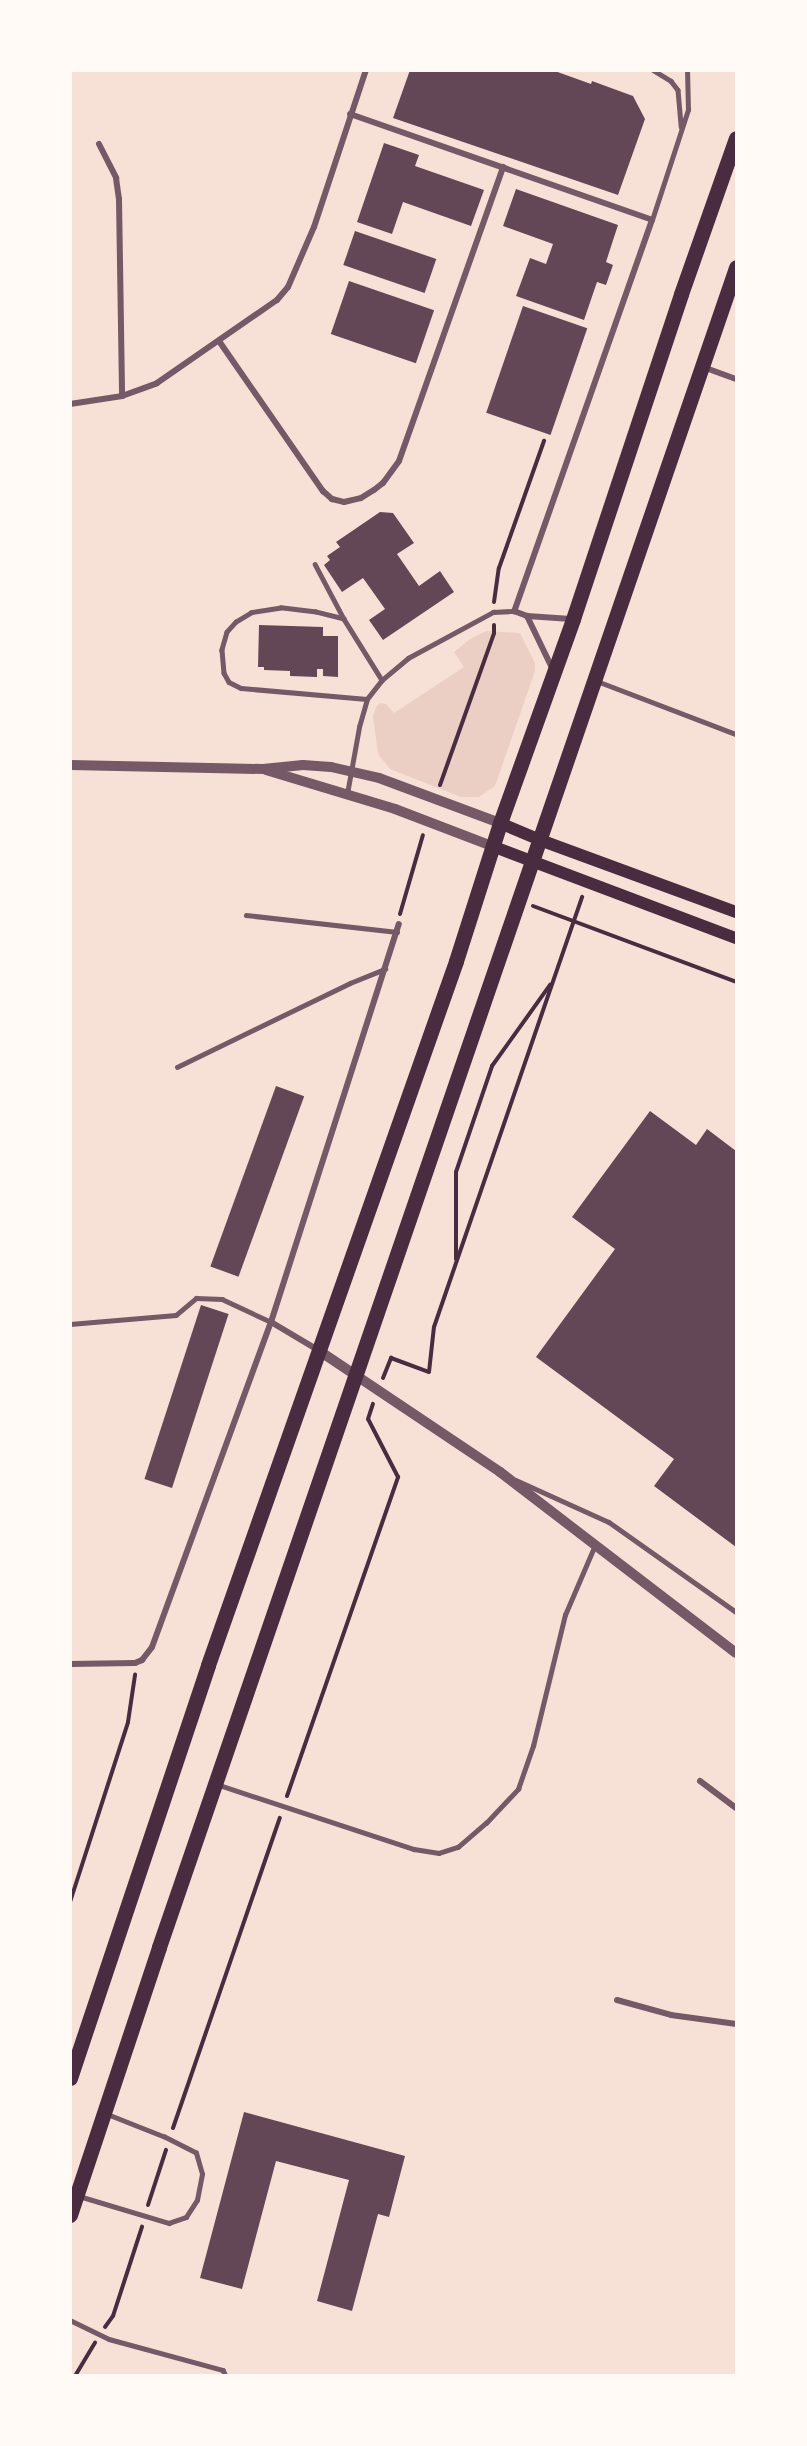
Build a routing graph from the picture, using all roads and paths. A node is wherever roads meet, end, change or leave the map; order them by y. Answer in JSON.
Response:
{"nodes":[{"id":1,"x":366,"y":70,"type":"edge"},
{"id":2,"x":653,"y":70,"type":"edge"},
{"id":3,"x":687,"y":70,"type":"edge"},
{"id":4,"x":350,"y":114,"type":"junction"},
{"id":5,"x":681,"y":133,"type":"junction"},
{"id":6,"x":736,"y":138,"type":"edge"},
{"id":7,"x":99,"y":144,"type":"dead end"},
{"id":8,"x":503,"y":167,"type":"junction"},
{"id":9,"x":652,"y":220,"type":"junction"},
{"id":10,"x":736,"y":267,"type":"edge"},
{"id":11,"x":219,"y":341,"type":"junction"},
{"id":12,"x":702,"y":367,"type":"junction"},
{"id":13,"x":736,"y":379,"type":"edge"},
{"id":14,"x":122,"y":396,"type":"junction"},
{"id":15,"x":70,"y":404,"type":"edge"},
{"id":16,"x":315,"y":564,"type":"dead end"},
{"id":17,"x":514,"y":610,"type":"junction"},
{"id":18,"x":527,"y":616,"type":"junction"},
{"id":19,"x":344,"y":619,"type":"junction"},
{"id":20,"x":573,"y":619,"type":"junction"},
{"id":21,"x":554,"y":672,"type":"junction"},
{"id":22,"x":382,"y":680,"type":"junction"},
{"id":23,"x":595,"y":680,"type":"junction"},
{"id":24,"x":367,"y":699,"type":"junction"},
{"id":25,"x":736,"y":734,"type":"edge"},
{"id":26,"x":70,"y":765,"type":"edge"},
{"id":27,"x":263,"y":769,"type":"junction"},
{"id":28,"x":350,"y":771,"type":"junction"},
{"id":29,"x":347,"y":794,"type":"junction"},
{"id":30,"x":427,"y":822,"type":"junction"},
{"id":31,"x":500,"y":822,"type":"junction"},
{"id":32,"x":540,"y":840,"type":"junction"},
{"id":33,"x":492,"y":846,"type":"junction"},
{"id":34,"x":531,"y":862,"type":"junction"},
{"id":35,"x":587,"y":883,"type":"junction"},
{"id":36,"x":518,"y":901,"type":"junction"},
{"id":37,"x":736,"y":912,"type":"edge"},
{"id":38,"x":246,"y":915,"type":"dead end"},
{"id":39,"x":574,"y":921,"type":"junction"},
{"id":40,"x":399,"y":924,"type":"joint"},
{"id":41,"x":397,"y":932,"type":"junction"},
{"id":42,"x":736,"y":938,"type":"edge"},
{"id":43,"x":385,"y":969,"type":"junction"},
{"id":44,"x":553,"y":981,"type":"junction"},
{"id":45,"x":736,"y":982,"type":"edge"},
{"id":46,"x":177,"y":1067,"type":"dead end"},
{"id":47,"x":456,"y":1263,"type":"junction"},
{"id":48,"x":271,"y":1322,"type":"junction"},
{"id":49,"x":70,"y":1324,"type":"edge"},
{"id":50,"x":318,"y":1350,"type":"junction"},
{"id":51,"x":357,"y":1374,"type":"junction"},
{"id":52,"x":379,"y":1389,"type":"junction"},
{"id":53,"x":500,"y":1472,"type":"junction"},
{"id":54,"x":595,"y":1545,"type":"junction"},
{"id":55,"x":736,"y":1612,"type":"edge"},
{"id":56,"x":736,"y":1653,"type":"edge"},
{"id":57,"x":138,"y":1662,"type":"junction"},
{"id":58,"x":70,"y":1664,"type":"edge"},
{"id":59,"x":700,"y":1781,"type":"dead end"},
{"id":60,"x":215,"y":1784,"type":"junction"},
{"id":61,"x":284,"y":1806,"type":"junction"},
{"id":62,"x":736,"y":1809,"type":"edge"},
{"id":63,"x":70,"y":1902,"type":"edge"},
{"id":64,"x":617,"y":2000,"type":"dead end"},
{"id":65,"x":736,"y":2024,"type":"edge"},
{"id":66,"x":70,"y":2078,"type":"edge"},
{"id":67,"x":104,"y":2113,"type":"junction"},
{"id":68,"x":169,"y":2139,"type":"junction"},
{"id":69,"x":76,"y":2196,"type":"junction"},
{"id":70,"x":70,"y":2215,"type":"edge"},
{"id":71,"x":145,"y":2216,"type":"junction"},
{"id":72,"x":70,"y":2320,"type":"edge"},
{"id":73,"x":100,"y":2334,"type":"junction"},
{"id":74,"x":75,"y":2376,"type":"edge"},
{"id":75,"x":226,"y":2376,"type":"edge"}],
"edges":[{"from":1,"to":4,"type":"street"},
{"from":2,"to":5,"type":"lane"},
{"from":3,"to":5,"type":"lane"},
{"from":4,"to":8,"type":"street"},
{"from":4,"to":11,"type":"street"},
{"from":5,"to":9,"type":"lane"},
{"from":6,"to":20,"type":"main road"},
{"from":7,"to":14,"type":"street"},
{"from":8,"to":9,"type":"street"},
{"from":8,"to":11,"type":"street"},
{"from":9,"to":17,"type":"street"},
{"from":10,"to":12,"type":"main road"},
{"from":11,"to":14,"type":"street"},
{"from":12,"to":13,"type":"street"},
{"from":12,"to":23,"type":"main road"},
{"from":14,"to":15,"type":"street"},
{"from":16,"to":19,"type":"lane"},
{"from":17,"to":18,"type":"street"},
{"from":17,"to":22,"type":"lane"},
{"from":18,"to":20,"type":"street"},
{"from":18,"to":21,"type":"street"},
{"from":19,"to":22,"type":"lane"},
{"from":19,"to":24,"type":"lane"},
{"from":20,"to":21,"type":"main road"},
{"from":21,"to":31,"type":"main road"},
{"from":22,"to":24,"type":"lane"},
{"from":23,"to":25,"type":"lane"},
{"from":23,"to":32,"type":"main road"},
{"from":24,"to":28,"type":"lane"},
{"from":26,"to":27,"type":"street"},
{"from":27,"to":28,"type":"street"},
{"from":27,"to":29,"type":"street"},
{"from":28,"to":29,"type":"lane"},
{"from":28,"to":31,"type":"street"},
{"from":29,"to":30,"type":"street"},
{"from":30,"to":33,"type":"street"},
{"from":30,"to":40,"type":"path"},
{"from":31,"to":32,"type":"main road"},
{"from":31,"to":33,"type":"main road"},
{"from":32,"to":34,"type":"main road"},
{"from":32,"to":37,"type":"main road"},
{"from":33,"to":34,"type":"main road"},
{"from":33,"to":50,"type":"main road"},
{"from":34,"to":35,"type":"main road"},
{"from":34,"to":36,"type":"main road"},
{"from":35,"to":39,"type":"path"},
{"from":35,"to":42,"type":"main road"},
{"from":36,"to":39,"type":"path"},
{"from":36,"to":51,"type":"main road"},
{"from":38,"to":41,"type":"lane"},
{"from":39,"to":44,"type":"path"},
{"from":39,"to":45,"type":"path"},
{"from":40,"to":41,"type":"street"},
{"from":41,"to":43,"type":"street"},
{"from":43,"to":46,"type":"lane"},
{"from":43,"to":48,"type":"street"},
{"from":44,"to":47,"type":"path"},
{"from":44,"to":47,"type":"path"},
{"from":47,"to":52,"type":"path"},
{"from":48,"to":49,"type":"lane"},
{"from":48,"to":50,"type":"street"},
{"from":48,"to":57,"type":"street"},
{"from":50,"to":51,"type":"street"},
{"from":50,"to":66,"type":"main road"},
{"from":51,"to":52,"type":"street"},
{"from":51,"to":60,"type":"main road"},
{"from":52,"to":53,"type":"street"},
{"from":52,"to":61,"type":"path"},
{"from":53,"to":54,"type":"street"},
{"from":53,"to":55,"type":"lane"},
{"from":54,"to":56,"type":"street"},
{"from":54,"to":61,"type":"lane"},
{"from":57,"to":58,"type":"street"},
{"from":57,"to":63,"type":"path"},
{"from":59,"to":62,"type":"street"},
{"from":60,"to":61,"type":"lane"},
{"from":60,"to":67,"type":"main road"},
{"from":61,"to":68,"type":"path"},
{"from":64,"to":65,"type":"street"},
{"from":67,"to":68,"type":"lane"},
{"from":67,"to":69,"type":"main road"},
{"from":68,"to":71,"type":"path"},
{"from":68,"to":71,"type":"lane"},
{"from":69,"to":70,"type":"main road"},
{"from":69,"to":71,"type":"lane"},
{"from":71,"to":73,"type":"path"},
{"from":72,"to":73,"type":"lane"},
{"from":73,"to":74,"type":"path"},
{"from":73,"to":75,"type":"lane"}]}
